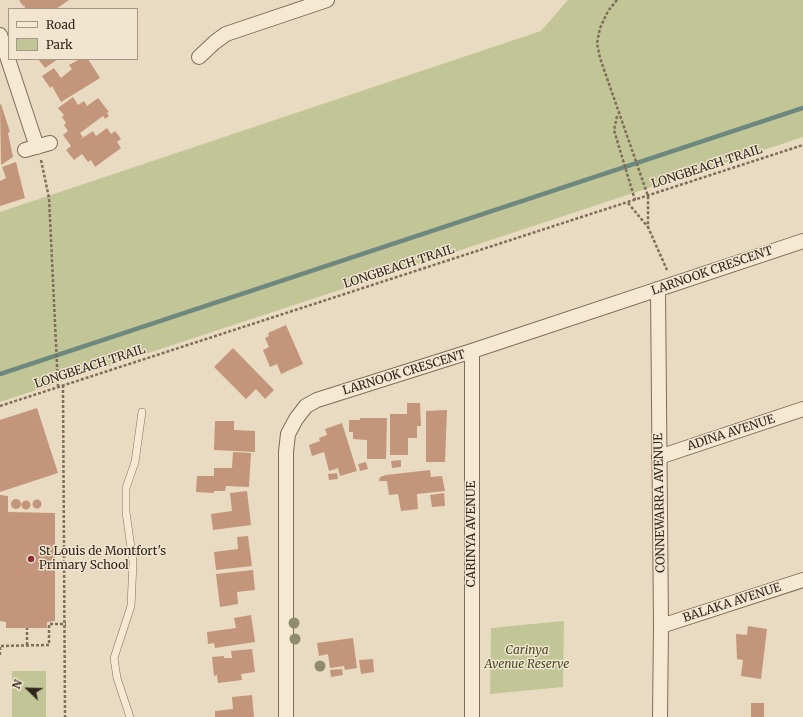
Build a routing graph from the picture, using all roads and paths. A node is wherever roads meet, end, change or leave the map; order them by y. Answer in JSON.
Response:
{"nodes":[{"id":1,"x":327,"y":0,"type":"edge"},
{"id":2,"x":617,"y":0,"type":"edge"},
{"id":3,"x":0,"y":35,"type":"edge"},
{"id":4,"x":200,"y":57,"type":"dead end"},
{"id":5,"x":4,"y":60,"type":"edge"},
{"id":6,"x":616,"y":109,"type":"junction"},
{"id":7,"x":803,"y":145,"type":"edge"},
{"id":8,"x":38,"y":147,"type":"joint"},
{"id":9,"x":648,"y":196,"type":"junction"},
{"id":10,"x":635,"y":200,"type":"junction"},
{"id":11,"x":628,"y":203,"type":"junction"},
{"id":12,"x":648,"y":227,"type":"junction"},
{"id":13,"x":803,"y":241,"type":"edge"},
{"id":14,"x":667,"y":270,"type":"dead end"},
{"id":15,"x":658,"y":289,"type":"junction"},
{"id":16,"x":472,"y":351,"type":"junction"},
{"id":17,"x":63,"y":385,"type":"junction"},
{"id":18,"x":58,"y":386,"type":"junction"},
{"id":19,"x":0,"y":406,"type":"edge"},
{"id":20,"x":803,"y":409,"type":"edge"},
{"id":21,"x":142,"y":412,"type":"dead end"},
{"id":22,"x":659,"y":457,"type":"junction"},
{"id":23,"x":803,"y":580,"type":"edge"},
{"id":24,"x":66,"y":624,"type":"junction"},
{"id":25,"x":661,"y":626,"type":"junction"},
{"id":26,"x":27,"y":628,"type":"dead end"},
{"id":27,"x":27,"y":645,"type":"junction"},
{"id":28,"x":0,"y":655,"type":"edge"},
{"id":29,"x":65,"y":717,"type":"edge"},
{"id":30,"x":130,"y":717,"type":"edge"},
{"id":31,"x":286,"y":717,"type":"edge"},
{"id":32,"x":472,"y":717,"type":"edge"},
{"id":33,"x":660,"y":717,"type":"edge"}],
"edges":[{"from":1,"to":4,"type":"street"},
{"from":2,"to":6,"type":"path"},
{"from":3,"to":5,"type":"street"},
{"from":5,"to":8,"type":"street"},
{"from":6,"to":9,"type":"path"},
{"from":6,"to":10,"type":"path"},
{"from":7,"to":9,"type":"path","name":"LONGBEACH TRAIL"},
{"from":8,"to":18,"type":"path"},
{"from":9,"to":10,"type":"path","name":"LONGBEACH TRAIL"},
{"from":9,"to":12,"type":"path"},
{"from":10,"to":11,"type":"path","name":"LONGBEACH TRAIL"},
{"from":11,"to":12,"type":"path"},
{"from":11,"to":17,"type":"path","name":"LONGBEACH TRAIL"},
{"from":12,"to":14,"type":"path"},
{"from":13,"to":15,"type":"street","name":"LARNOOK CRESCENT"},
{"from":15,"to":16,"type":"street","name":"LARNOOK CRESCENT"},
{"from":15,"to":22,"type":"street","name":"CONNEWARRA AVENUE"},
{"from":16,"to":31,"type":"street","name":"LARNOOK CRESCENT"},
{"from":16,"to":32,"type":"street","name":"CARINYA AVENUE"},
{"from":17,"to":18,"type":"path","name":"LONGBEACH TRAIL"},
{"from":17,"to":24,"type":"path"},
{"from":18,"to":19,"type":"path","name":"LONGBEACH TRAIL"},
{"from":20,"to":22,"type":"street","name":"ADINA AVENUE"},
{"from":21,"to":30,"type":"lane"},
{"from":22,"to":25,"type":"street","name":"CONNEWARRA AVENUE"},
{"from":23,"to":25,"type":"street","name":"BALAKA AVENUE"},
{"from":24,"to":27,"type":"path"},
{"from":24,"to":29,"type":"path"},
{"from":25,"to":33,"type":"street","name":"CONNEWARRA AVENUE"},
{"from":26,"to":27,"type":"path"},
{"from":27,"to":28,"type":"path"}]}
